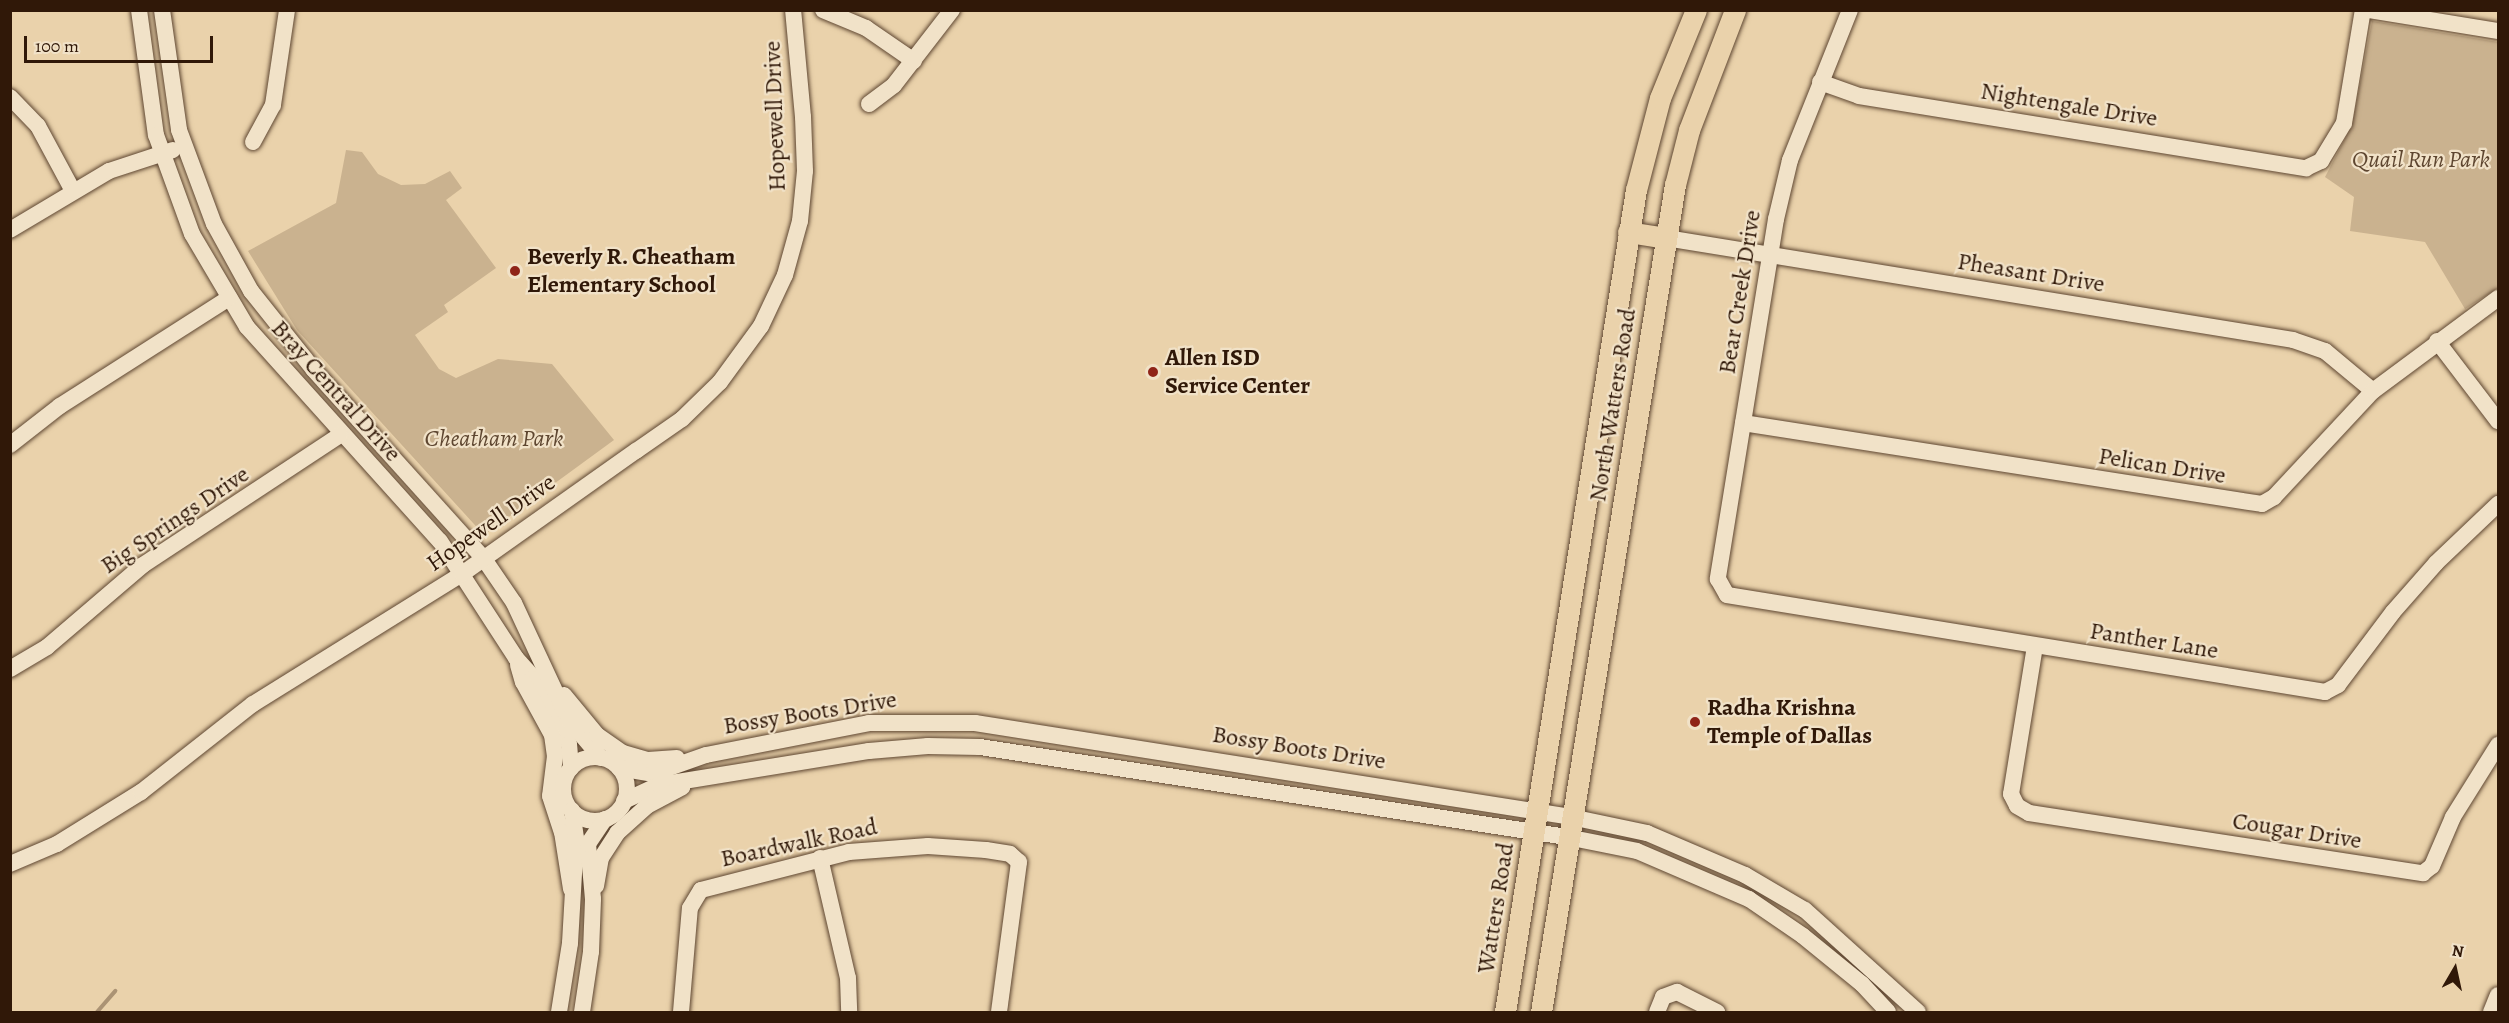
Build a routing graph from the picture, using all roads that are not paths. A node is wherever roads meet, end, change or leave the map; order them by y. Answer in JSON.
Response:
{"nodes":[{"id":1,"x":139,"y":10,"type":"edge"},
{"id":2,"x":162,"y":10,"type":"edge"},
{"id":3,"x":287,"y":10,"type":"edge"},
{"id":4,"x":794,"y":10,"type":"edge"},
{"id":5,"x":823,"y":10,"type":"edge"},
{"id":6,"x":952,"y":10,"type":"edge"},
{"id":7,"x":1696,"y":10,"type":"edge"},
{"id":8,"x":1735,"y":10,"type":"edge"},
{"id":9,"x":1850,"y":10,"type":"edge"},
{"id":10,"x":2365,"y":10,"type":"edge"},
{"id":11,"x":2499,"y":31,"type":"edge"},
{"id":12,"x":914,"y":61,"type":"junction"},
{"id":13,"x":1820,"y":82,"type":"junction"},
{"id":14,"x":10,"y":97,"type":"edge"},
{"id":15,"x":869,"y":104,"type":"dead end"},
{"id":16,"x":253,"y":142,"type":"dead end"},
{"id":17,"x":185,"y":146,"type":"junction"},
{"id":18,"x":163,"y":154,"type":"junction"},
{"id":19,"x":74,"y":191,"type":"junction"},
{"id":20,"x":10,"y":230,"type":"edge"},
{"id":21,"x":1629,"y":232,"type":"junction"},
{"id":22,"x":1666,"y":238,"type":"junction"},
{"id":23,"x":1770,"y":255,"type":"junction"},
{"id":24,"x":230,"y":298,"type":"junction"},
{"id":25,"x":2499,"y":298,"type":"edge"},
{"id":26,"x":2437,"y":341,"type":"junction"},
{"id":27,"x":2373,"y":392,"type":"junction"},
{"id":28,"x":2499,"y":421,"type":"edge"},
{"id":29,"x":1743,"y":423,"type":"junction"},
{"id":30,"x":340,"y":435,"type":"junction"},
{"id":31,"x":10,"y":445,"type":"edge"},
{"id":32,"x":2499,"y":504,"type":"edge"},
{"id":33,"x":484,"y":559,"type":"junction"},
{"id":34,"x":462,"y":574,"type":"junction"},
{"id":35,"x":1722,"y":591,"type":"joint"},
{"id":36,"x":2035,"y":646,"type":"junction"},
{"id":37,"x":539,"y":653,"type":"junction"},
{"id":38,"x":516,"y":658,"type":"junction"},
{"id":39,"x":10,"y":669,"type":"edge"},
{"id":40,"x":2499,"y":745,"type":"edge"},
{"id":41,"x":706,"y":755,"type":"junction"},
{"id":42,"x":602,"y":758,"type":"junction"},
{"id":43,"x":571,"y":768,"type":"junction"},
{"id":44,"x":619,"y":768,"type":"junction"},
{"id":45,"x":710,"y":778,"type":"junction"},
{"id":46,"x":624,"y":801,"type":"junction"},
{"id":47,"x":572,"y":810,"type":"junction"},
{"id":48,"x":605,"y":819,"type":"junction"},
{"id":49,"x":1536,"y":822,"type":"junction"},
{"id":50,"x":1569,"y":827,"type":"junction"},
{"id":51,"x":820,"y":858,"type":"junction"},
{"id":52,"x":10,"y":864,"type":"edge"},
{"id":53,"x":571,"y":889,"type":"junction"},
{"id":54,"x":593,"y":899,"type":"junction"},
{"id":55,"x":2499,"y":995,"type":"edge"},
{"id":56,"x":559,"y":1012,"type":"edge"},
{"id":57,"x":582,"y":1012,"type":"edge"},
{"id":58,"x":681,"y":1012,"type":"edge"},
{"id":59,"x":849,"y":1012,"type":"edge"},
{"id":60,"x":999,"y":1012,"type":"edge"},
{"id":61,"x":1505,"y":1012,"type":"edge"},
{"id":62,"x":1541,"y":1012,"type":"edge"},
{"id":63,"x":1657,"y":1012,"type":"edge"},
{"id":64,"x":1717,"y":1012,"type":"edge"},
{"id":65,"x":1888,"y":1012,"type":"edge"},
{"id":66,"x":1918,"y":1012,"type":"edge"},
{"id":67,"x":2491,"y":1012,"type":"edge"}],
"edges":[{"from":1,"to":18,"type":"street","name":"Bray Central Drive"},
{"from":2,"to":17,"type":"street","name":"Bray Central Drive"},
{"from":3,"to":16,"type":"street"},
{"from":4,"to":33,"type":"street","name":"Hopewell Drive"},
{"from":5,"to":12,"type":"street"},
{"from":6,"to":12,"type":"street"},
{"from":7,"to":21,"type":"main road","name":"North Watters Road"},
{"from":8,"to":22,"type":"main road","name":"North Watters Road"},
{"from":9,"to":13,"type":"street","name":"Bear Creek Drive"},
{"from":10,"to":11,"type":"street"},
{"from":10,"to":13,"type":"street","name":"Nightengale Drive"},
{"from":12,"to":15,"type":"street"},
{"from":13,"to":23,"type":"street","name":"Bear Creek Drive"},
{"from":14,"to":19,"type":"street"},
{"from":17,"to":18,"type":"street"},
{"from":17,"to":33,"type":"street","name":"Bray Central Drive"},
{"from":18,"to":19,"type":"street"},
{"from":18,"to":24,"type":"street","name":"Bray Central Drive"},
{"from":19,"to":20,"type":"street"},
{"from":21,"to":22,"type":"main road"},
{"from":21,"to":49,"type":"main road","name":"North Watters Road"},
{"from":22,"to":23,"type":"street","name":"Pheasant Drive"},
{"from":22,"to":50,"type":"main road","name":"North Watters Road"},
{"from":23,"to":27,"type":"street","name":"Pheasant Drive"},
{"from":23,"to":29,"type":"street","name":"Bear Creek Drive"},
{"from":24,"to":30,"type":"street","name":"Bray Central Drive"},
{"from":24,"to":31,"type":"street"},
{"from":25,"to":26,"type":"street","name":"Pelican Drive"},
{"from":26,"to":27,"type":"street","name":"Pelican Drive"},
{"from":26,"to":28,"type":"street"},
{"from":27,"to":29,"type":"street","name":"Pelican Drive"},
{"from":29,"to":35,"type":"street","name":"Bear Creek Drive"},
{"from":30,"to":34,"type":"street","name":"Bray Central Drive"},
{"from":30,"to":39,"type":"street","name":"Big Springs Drive"},
{"from":32,"to":36,"type":"street","name":"Panther Lane"},
{"from":33,"to":34,"type":"street","name":"Hopewell Drive"},
{"from":33,"to":37,"type":"street","name":"Bray Central Drive"},
{"from":34,"to":38,"type":"street","name":"Bray Central Drive"},
{"from":34,"to":52,"type":"street","name":"Hopewell Drive"},
{"from":35,"to":36,"type":"street","name":"Panther Lane"},
{"from":36,"to":40,"type":"street","name":"Cougar Drive"},
{"from":37,"to":41,"type":"street"},
{"from":37,"to":42,"type":"street","name":"Bray Central Drive"},
{"from":38,"to":43,"type":"street","name":"Bray Central Drive"},
{"from":38,"to":53,"type":"street"},
{"from":41,"to":44,"type":"street","name":"Bossy Boots Drive"},
{"from":41,"to":49,"type":"street","name":"Bossy Boots Drive"},
{"from":42,"to":43,"type":"street"},
{"from":42,"to":44,"type":"street"},
{"from":43,"to":47,"type":"street"},
{"from":44,"to":46,"type":"street"},
{"from":45,"to":46,"type":"street","name":"Bossy Boots Drive"},
{"from":45,"to":49,"type":"street","name":"Bossy Boots Drive"},
{"from":45,"to":54,"type":"street"},
{"from":46,"to":48,"type":"street"},
{"from":47,"to":48,"type":"street"},
{"from":47,"to":53,"type":"street"},
{"from":48,"to":54,"type":"street"},
{"from":49,"to":50,"type":"street","name":"Bossy Boots Drive"},
{"from":49,"to":61,"type":"main road","name":"Watters Road"},
{"from":50,"to":62,"type":"main road"},
{"from":50,"to":65,"type":"street","name":"Bossy Boots Drive"},
{"from":50,"to":66,"type":"street","name":"Bossy Boots Drive"},
{"from":51,"to":58,"type":"street","name":"Boardwalk Road"},
{"from":51,"to":59,"type":"street"},
{"from":51,"to":60,"type":"street","name":"Boardwalk Road"},
{"from":53,"to":56,"type":"street"},
{"from":54,"to":57,"type":"street"},
{"from":55,"to":67,"type":"street"},
{"from":63,"to":64,"type":"street"}]}
